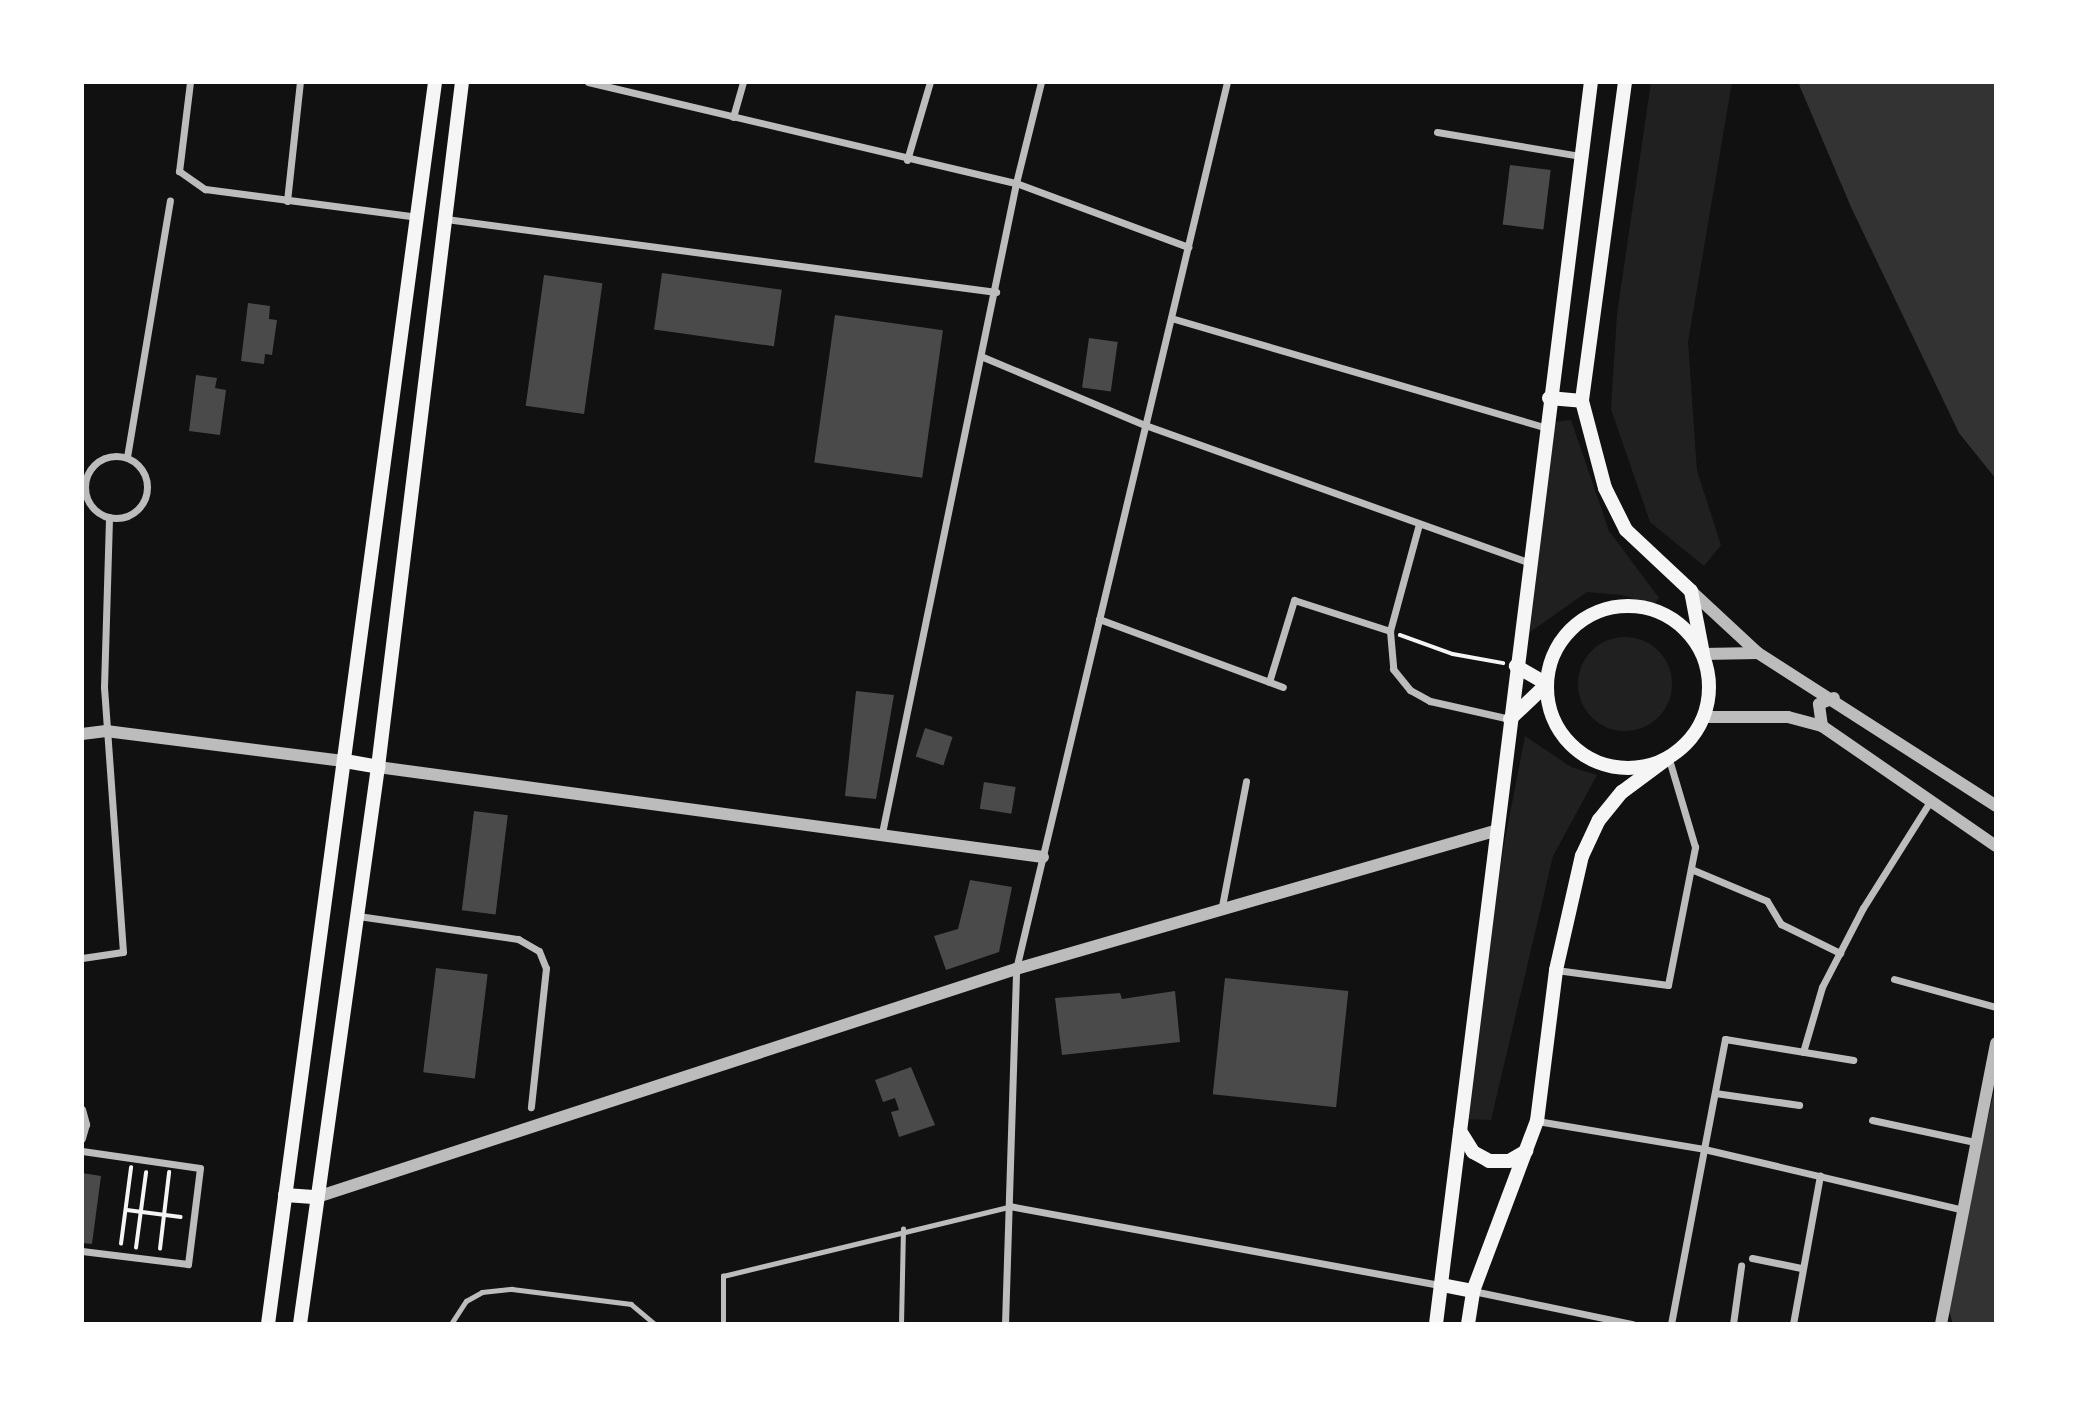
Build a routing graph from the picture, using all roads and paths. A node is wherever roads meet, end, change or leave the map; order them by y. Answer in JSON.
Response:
{"nodes":[{"id":1,"x":190,"y":82,"type":"edge"},
{"id":2,"x":300,"y":82,"type":"edge"},
{"id":3,"x":435,"y":82,"type":"edge"},
{"id":4,"x":462,"y":82,"type":"edge"},
{"id":5,"x":588,"y":82,"type":"edge"},
{"id":6,"x":743,"y":82,"type":"edge"},
{"id":7,"x":930,"y":82,"type":"edge"},
{"id":8,"x":1041,"y":82,"type":"edge"},
{"id":9,"x":1227,"y":82,"type":"edge"},
{"id":10,"x":1591,"y":82,"type":"edge"},
{"id":11,"x":1625,"y":82,"type":"edge"},
{"id":12,"x":733,"y":117,"type":"junction"},
{"id":13,"x":1437,"y":132,"type":"dead end"},
{"id":14,"x":1581,"y":156,"type":"junction"},
{"id":15,"x":906,"y":160,"type":"junction"},
{"id":16,"x":1016,"y":183,"type":"junction"},
{"id":17,"x":170,"y":201,"type":"dead end"},
{"id":18,"x":287,"y":201,"type":"junction"},
{"id":19,"x":419,"y":217,"type":"junction"},
{"id":20,"x":446,"y":219,"type":"junction"},
{"id":21,"x":1188,"y":247,"type":"junction"},
{"id":22,"x":996,"y":292,"type":"junction"},
{"id":23,"x":1171,"y":318,"type":"junction"},
{"id":24,"x":982,"y":357,"type":"junction"},
{"id":25,"x":1549,"y":398,"type":"junction"},
{"id":26,"x":1583,"y":401,"type":"junction"},
{"id":27,"x":1145,"y":425,"type":"junction"},
{"id":28,"x":1546,"y":428,"type":"junction"},
{"id":29,"x":127,"y":457,"type":"junction"},
{"id":30,"x":85,"y":472,"type":"edge"},
{"id":31,"x":109,"y":517,"type":"junction"},
{"id":32,"x":1419,"y":524,"type":"junction"},
{"id":33,"x":1528,"y":562,"type":"junction"},
{"id":34,"x":1691,"y":591,"type":"junction"},
{"id":35,"x":1100,"y":619,"type":"junction"},
{"id":36,"x":1390,"y":631,"type":"junction"},
{"id":37,"x":1758,"y":653,"type":"junction"},
{"id":38,"x":1703,"y":654,"type":"junction"},
{"id":39,"x":1516,"y":666,"type":"junction"},
{"id":40,"x":1269,"y":682,"type":"junction"},
{"id":41,"x":1546,"y":684,"type":"junction"},
{"id":42,"x":1283,"y":687,"type":"dead end"},
{"id":43,"x":1835,"y":698,"type":"junction"},
{"id":44,"x":1704,"y":717,"type":"junction"},
{"id":45,"x":1510,"y":719,"type":"junction"},
{"id":46,"x":1822,"y":726,"type":"junction"},
{"id":47,"x":106,"y":731,"type":"junction"},
{"id":48,"x":82,"y":734,"type":"edge"},
{"id":49,"x":1668,"y":758,"type":"junction"},
{"id":50,"x":345,"y":761,"type":"junction"},
{"id":51,"x":378,"y":767,"type":"junction"},
{"id":52,"x":1246,"y":781,"type":"dead end"},
{"id":53,"x":1931,"y":799,"type":"junction"},
{"id":54,"x":1996,"y":806,"type":"edge"},
{"id":55,"x":1495,"y":831,"type":"junction"},
{"id":56,"x":882,"y":833,"type":"junction"},
{"id":57,"x":1996,"y":846,"type":"edge"},
{"id":58,"x":1043,"y":857,"type":"junction"},
{"id":59,"x":1691,"y":869,"type":"junction"},
{"id":60,"x":1222,"y":906,"type":"junction"},
{"id":61,"x":358,"y":916,"type":"junction"},
{"id":62,"x":1840,"y":953,"type":"junction"},
{"id":63,"x":82,"y":958,"type":"edge"},
{"id":64,"x":1016,"y":969,"type":"junction"},
{"id":65,"x":1556,"y":970,"type":"junction"},
{"id":66,"x":1894,"y":979,"type":"dead end"},
{"id":67,"x":1996,"y":1007,"type":"edge"},
{"id":68,"x":1996,"y":1043,"type":"edge"},
{"id":69,"x":1803,"y":1052,"type":"junction"},
{"id":70,"x":1853,"y":1060,"type":"dead end"},
{"id":71,"x":1715,"y":1093,"type":"junction"},
{"id":72,"x":1800,"y":1105,"type":"dead end"},
{"id":73,"x":531,"y":1107,"type":"dead end"},
{"id":74,"x":82,"y":1109,"type":"edge"},
{"id":75,"x":1872,"y":1120,"type":"dead end"},
{"id":76,"x":1537,"y":1121,"type":"junction"},
{"id":77,"x":1460,"y":1129,"type":"junction"},
{"id":78,"x":82,"y":1138,"type":"edge"},
{"id":79,"x":1975,"y":1142,"type":"junction"},
{"id":80,"x":1704,"y":1149,"type":"junction"},
{"id":81,"x":1526,"y":1151,"type":"junction"},
{"id":82,"x":82,"y":1152,"type":"edge"},
{"id":83,"x":132,"y":1159,"type":"junction"},
{"id":84,"x":148,"y":1161,"type":"junction"},
{"id":85,"x":170,"y":1164,"type":"junction"},
{"id":86,"x":1820,"y":1175,"type":"junction"},
{"id":87,"x":285,"y":1195,"type":"junction"},
{"id":88,"x":317,"y":1198,"type":"junction"},
{"id":89,"x":1009,"y":1206,"type":"junction"},
{"id":90,"x":1960,"y":1209,"type":"junction"},
{"id":91,"x":126,"y":1210,"type":"junction"},
{"id":92,"x":141,"y":1211,"type":"junction"},
{"id":93,"x":164,"y":1215,"type":"junction"},
{"id":94,"x":194,"y":1218,"type":"junction"},
{"id":95,"x":903,"y":1229,"type":"junction"},
{"id":96,"x":82,"y":1251,"type":"edge"},
{"id":97,"x":120,"y":1256,"type":"junction"},
{"id":98,"x":134,"y":1257,"type":"junction"},
{"id":99,"x":1752,"y":1258,"type":"dead end"},
{"id":100,"x":158,"y":1261,"type":"junction"},
{"id":101,"x":1741,"y":1266,"type":"dead end"},
{"id":102,"x":1801,"y":1268,"type":"junction"},
{"id":103,"x":1442,"y":1285,"type":"junction"},
{"id":104,"x":1473,"y":1291,"type":"junction"},
{"id":105,"x":1591,"y":1320,"type":"edge"},
{"id":106,"x":268,"y":1324,"type":"edge"},
{"id":107,"x":300,"y":1324,"type":"edge"},
{"id":108,"x":451,"y":1324,"type":"edge"},
{"id":109,"x":656,"y":1324,"type":"edge"},
{"id":110,"x":723,"y":1324,"type":"edge"},
{"id":111,"x":901,"y":1324,"type":"edge"},
{"id":112,"x":1005,"y":1324,"type":"edge"},
{"id":113,"x":1436,"y":1324,"type":"edge"},
{"id":114,"x":1468,"y":1324,"type":"edge"},
{"id":115,"x":1633,"y":1324,"type":"edge"},
{"id":116,"x":1671,"y":1324,"type":"edge"},
{"id":117,"x":1732,"y":1324,"type":"edge"},
{"id":118,"x":1793,"y":1324,"type":"edge"},
{"id":119,"x":1941,"y":1324,"type":"edge"}],
"edges":[{"from":1,"to":18,"type":"street"},
{"from":2,"to":18,"type":"street"},
{"from":3,"to":19,"type":"main road"},
{"from":4,"to":20,"type":"main road"},
{"from":5,"to":12,"type":"street"},
{"from":6,"to":12,"type":"street"},
{"from":7,"to":15,"type":"street"},
{"from":8,"to":16,"type":"street"},
{"from":9,"to":21,"type":"street"},
{"from":10,"to":14,"type":"main road"},
{"from":11,"to":26,"type":"main road"},
{"from":12,"to":15,"type":"street"},
{"from":13,"to":14,"type":"street"},
{"from":14,"to":25,"type":"main road"},
{"from":15,"to":16,"type":"street"},
{"from":16,"to":21,"type":"street"},
{"from":16,"to":22,"type":"street"},
{"from":17,"to":29,"type":"street"},
{"from":18,"to":19,"type":"street"},
{"from":19,"to":20,"type":"main road"},
{"from":19,"to":50,"type":"main road"},
{"from":20,"to":22,"type":"street"},
{"from":20,"to":51,"type":"main road"},
{"from":21,"to":23,"type":"street"},
{"from":22,"to":24,"type":"street"},
{"from":23,"to":27,"type":"street"},
{"from":23,"to":28,"type":"street"},
{"from":24,"to":27,"type":"street"},
{"from":24,"to":56,"type":"street"},
{"from":25,"to":26,"type":"main road"},
{"from":25,"to":28,"type":"main road"},
{"from":26,"to":34,"type":"main road"},
{"from":27,"to":32,"type":"street"},
{"from":27,"to":35,"type":"street"},
{"from":28,"to":33,"type":"main road"},
{"from":29,"to":30,"type":"street"},
{"from":29,"to":31,"type":"street"},
{"from":30,"to":31,"type":"street"},
{"from":31,"to":47,"type":"street"},
{"from":32,"to":33,"type":"street"},
{"from":32,"to":36,"type":"street"},
{"from":33,"to":39,"type":"main road"},
{"from":34,"to":37,"type":"street"},
{"from":34,"to":38,"type":"main road"},
{"from":35,"to":40,"type":"street"},
{"from":35,"to":58,"type":"street"},
{"from":36,"to":39,"type":"path"},
{"from":36,"to":40,"type":"street"},
{"from":36,"to":45,"type":"street"},
{"from":37,"to":38,"type":"street"},
{"from":37,"to":43,"type":"street"},
{"from":38,"to":41,"type":"main road"},
{"from":38,"to":44,"type":"main road"},
{"from":39,"to":41,"type":"main road"},
{"from":39,"to":45,"type":"main road"},
{"from":40,"to":42,"type":"street"},
{"from":41,"to":45,"type":"main road"},
{"from":41,"to":49,"type":"main road"},
{"from":43,"to":46,"type":"street"},
{"from":43,"to":54,"type":"street"},
{"from":44,"to":46,"type":"street"},
{"from":44,"to":49,"type":"main road"},
{"from":45,"to":55,"type":"main road"},
{"from":46,"to":53,"type":"street"},
{"from":47,"to":48,"type":"street"},
{"from":47,"to":50,"type":"street"},
{"from":47,"to":63,"type":"street"},
{"from":49,"to":59,"type":"street"},
{"from":49,"to":65,"type":"main road"},
{"from":50,"to":51,"type":"main road"},
{"from":50,"to":87,"type":"main road"},
{"from":51,"to":56,"type":"street"},
{"from":51,"to":61,"type":"main road"},
{"from":52,"to":60,"type":"street"},
{"from":53,"to":57,"type":"street"},
{"from":53,"to":62,"type":"street"},
{"from":55,"to":60,"type":"street"},
{"from":55,"to":77,"type":"main road"},
{"from":56,"to":58,"type":"street"},
{"from":58,"to":64,"type":"street"},
{"from":59,"to":62,"type":"street"},
{"from":59,"to":65,"type":"street"},
{"from":60,"to":64,"type":"street"},
{"from":61,"to":73,"type":"street"},
{"from":61,"to":88,"type":"main road"},
{"from":62,"to":69,"type":"street"},
{"from":64,"to":88,"type":"street"},
{"from":64,"to":89,"type":"street"},
{"from":65,"to":76,"type":"main road"},
{"from":66,"to":67,"type":"street"},
{"from":68,"to":79,"type":"street"},
{"from":69,"to":70,"type":"street"},
{"from":69,"to":71,"type":"street"},
{"from":71,"to":72,"type":"street"},
{"from":71,"to":80,"type":"street"},
{"from":74,"to":78,"type":"street"},
{"from":75,"to":79,"type":"street"},
{"from":76,"to":80,"type":"street"},
{"from":76,"to":81,"type":"main road"},
{"from":77,"to":81,"type":"main road"},
{"from":77,"to":103,"type":"main road"},
{"from":79,"to":90,"type":"street"},
{"from":80,"to":86,"type":"street"},
{"from":80,"to":116,"type":"street"},
{"from":81,"to":104,"type":"main road"},
{"from":82,"to":83,"type":"street"},
{"from":83,"to":84,"type":"street"},
{"from":83,"to":91,"type":"path"},
{"from":84,"to":85,"type":"street"},
{"from":84,"to":92,"type":"path"},
{"from":85,"to":93,"type":"path"},
{"from":85,"to":94,"type":"street"},
{"from":86,"to":90,"type":"street"},
{"from":86,"to":102,"type":"street"},
{"from":87,"to":88,"type":"main road"},
{"from":87,"to":106,"type":"main road"},
{"from":88,"to":107,"type":"main road"},
{"from":89,"to":95,"type":"lane"},
{"from":89,"to":103,"type":"street"},
{"from":89,"to":112,"type":"street"},
{"from":90,"to":119,"type":"street"},
{"from":91,"to":92,"type":"path"},
{"from":91,"to":97,"type":"path"},
{"from":92,"to":93,"type":"path"},
{"from":92,"to":98,"type":"path"},
{"from":93,"to":94,"type":"path"},
{"from":93,"to":100,"type":"path"},
{"from":94,"to":100,"type":"street"},
{"from":95,"to":110,"type":"lane"},
{"from":95,"to":111,"type":"lane"},
{"from":96,"to":97,"type":"street"},
{"from":97,"to":98,"type":"street"},
{"from":98,"to":100,"type":"street"},
{"from":99,"to":102,"type":"street"},
{"from":101,"to":117,"type":"street"},
{"from":102,"to":118,"type":"street"},
{"from":103,"to":104,"type":"main road"},
{"from":103,"to":113,"type":"main road"},
{"from":104,"to":105,"type":"street"},
{"from":104,"to":114,"type":"main road"},
{"from":105,"to":115,"type":"street"},
{"from":108,"to":109,"type":"lane"}]}
